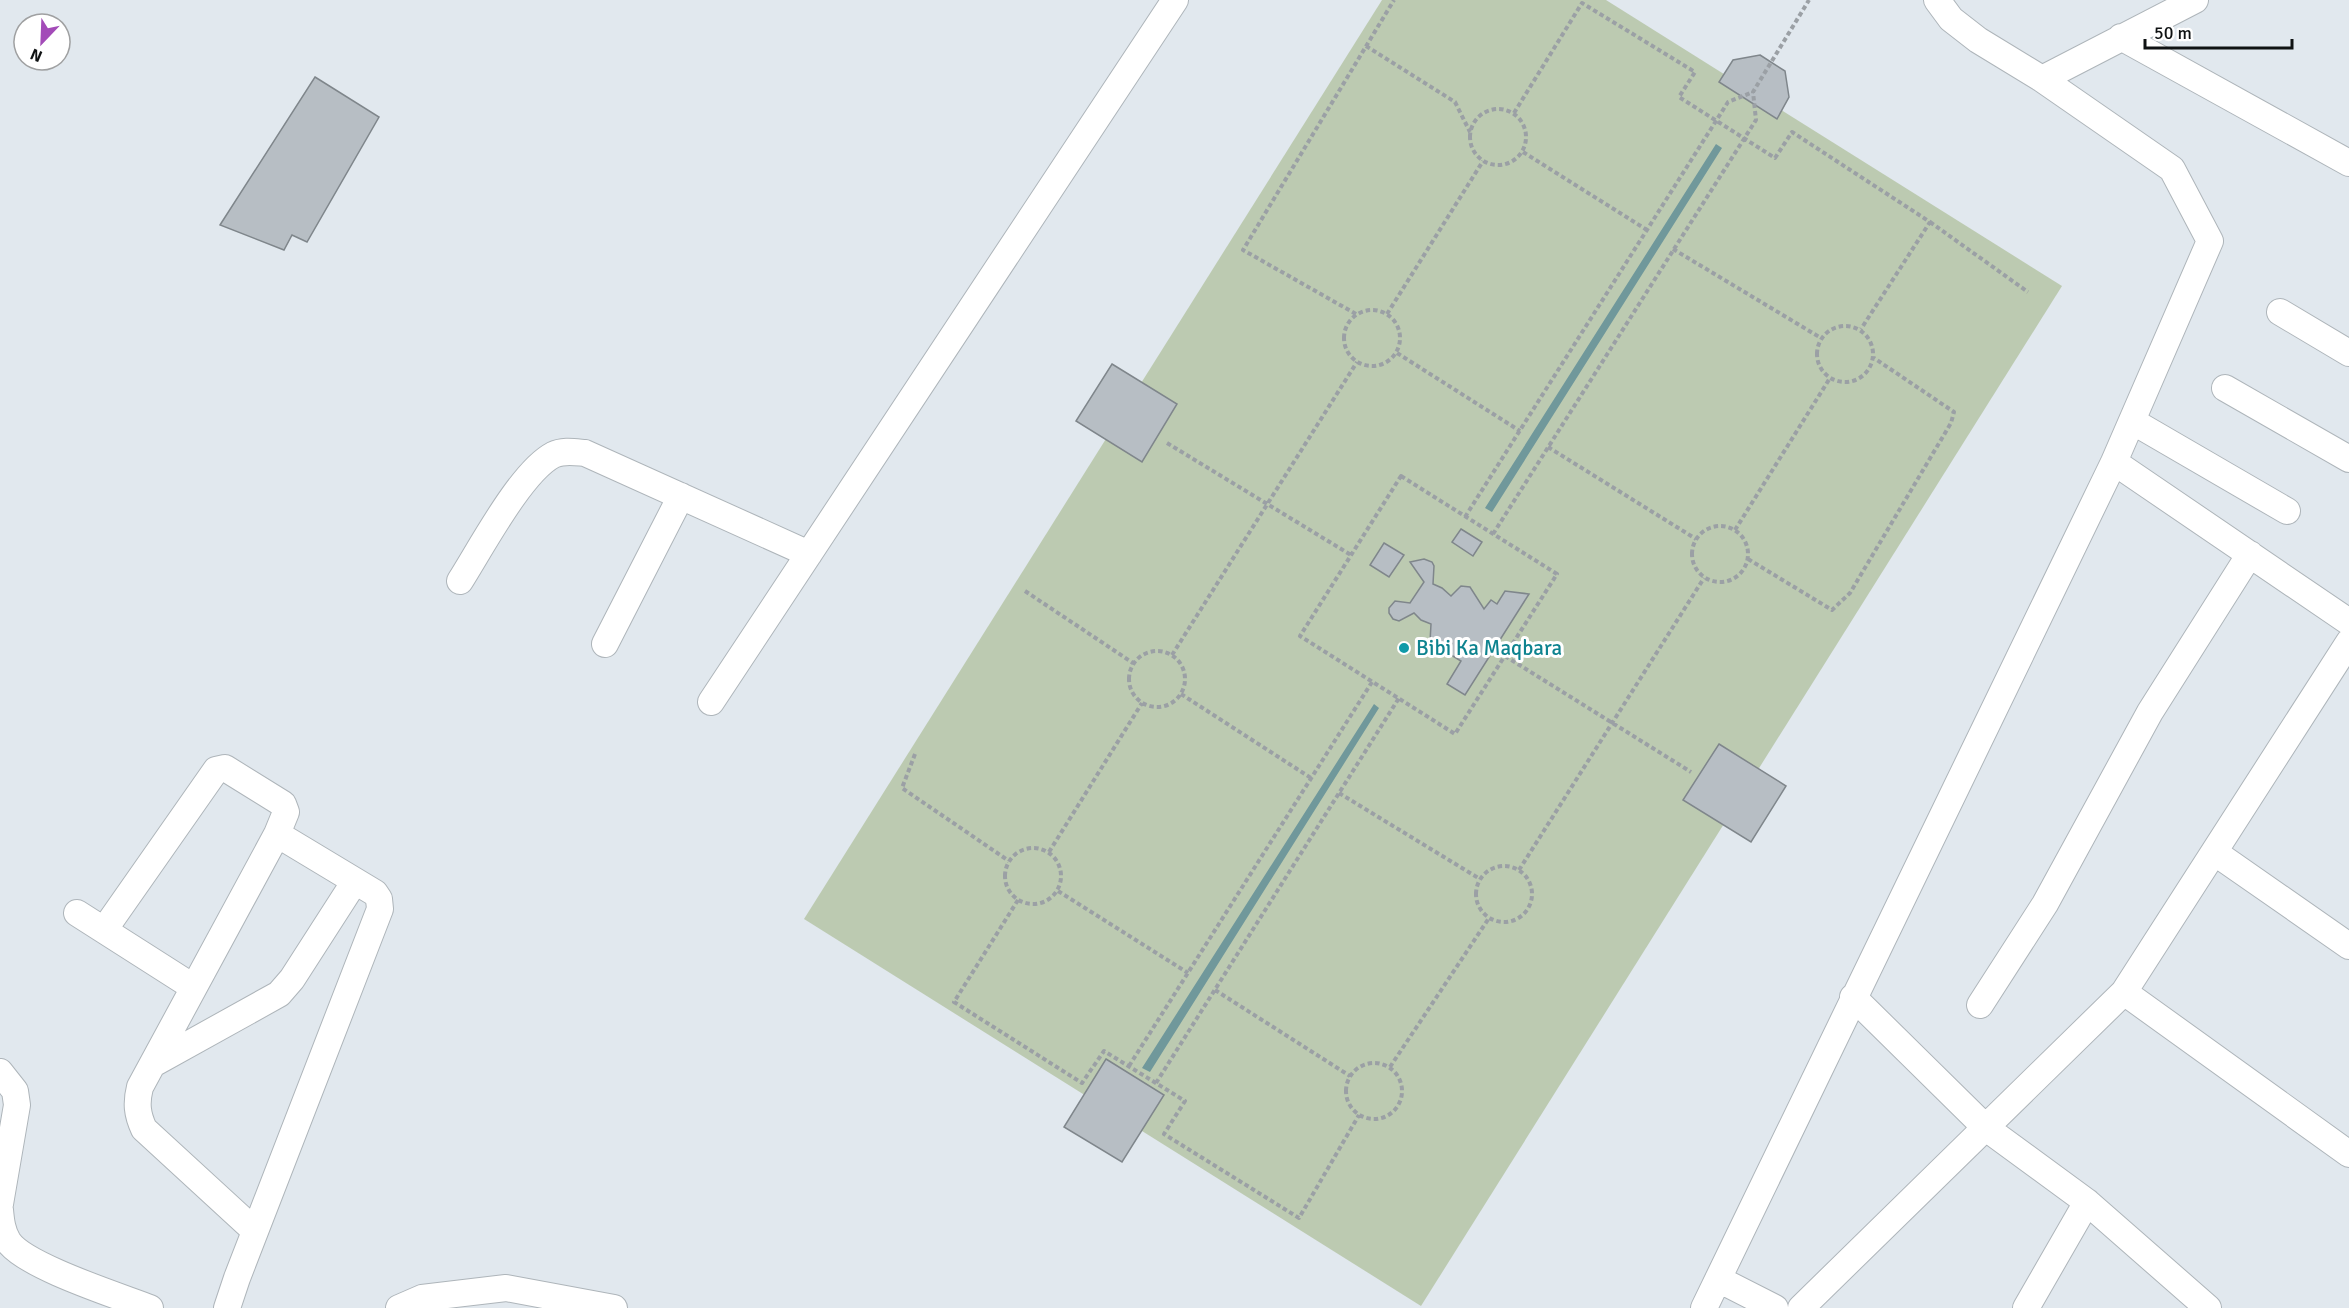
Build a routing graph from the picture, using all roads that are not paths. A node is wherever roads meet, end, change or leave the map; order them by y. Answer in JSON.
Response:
{"nodes":[{"id":1,"x":1175,"y":0,"type":"edge"},
{"id":2,"x":1936,"y":0,"type":"edge"},
{"id":3,"x":2195,"y":0,"type":"edge"},
{"id":4,"x":2121,"y":37,"type":"junction"},
{"id":5,"x":2042,"y":79,"type":"junction"},
{"id":6,"x":2349,"y":163,"type":"edge"},
{"id":7,"x":2280,"y":312,"type":"dead end"},
{"id":8,"x":2349,"y":353,"type":"edge"},
{"id":9,"x":2225,"y":388,"type":"dead end"},
{"id":10,"x":2132,"y":421,"type":"junction"},
{"id":11,"x":2349,"y":459,"type":"edge"},
{"id":12,"x":2114,"y":462,"type":"junction"},
{"id":13,"x":681,"y":496,"type":"junction"},
{"id":14,"x":2287,"y":511,"type":"dead end"},
{"id":15,"x":809,"y":554,"type":"junction"},
{"id":16,"x":2250,"y":554,"type":"junction"},
{"id":17,"x":460,"y":581,"type":"dead end"},
{"id":18,"x":2349,"y":622,"type":"edge"},
{"id":19,"x":2349,"y":642,"type":"edge"},
{"id":20,"x":604,"y":644,"type":"dead end"},
{"id":21,"x":711,"y":702,"type":"dead end"},
{"id":22,"x":277,"y":834,"type":"junction"},
{"id":23,"x":2214,"y":852,"type":"junction"},
{"id":24,"x":355,"y":881,"type":"junction"},
{"id":25,"x":77,"y":913,"type":"dead end"},
{"id":26,"x":104,"y":930,"type":"junction"},
{"id":27,"x":2349,"y":946,"type":"edge"},
{"id":28,"x":193,"y":987,"type":"junction"},
{"id":29,"x":2124,"y":992,"type":"junction"},
{"id":30,"x":1853,"y":997,"type":"junction"},
{"id":31,"x":1980,"y":1005,"type":"dead end"},
{"id":32,"x":153,"y":1064,"type":"junction"},
{"id":33,"x":0,"y":1072,"type":"edge"},
{"id":34,"x":1986,"y":1128,"type":"junction"},
{"id":35,"x":2349,"y":1154,"type":"edge"},
{"id":36,"x":2087,"y":1202,"type":"junction"},
{"id":37,"x":0,"y":1204,"type":"edge"},
{"id":38,"x":0,"y":1210,"type":"edge"},
{"id":39,"x":255,"y":1231,"type":"junction"},
{"id":40,"x":1718,"y":1279,"type":"junction"},
{"id":41,"x":150,"y":1308,"type":"edge"},
{"id":42,"x":227,"y":1308,"type":"edge"},
{"id":43,"x":399,"y":1308,"type":"edge"},
{"id":44,"x":614,"y":1308,"type":"edge"},
{"id":45,"x":1704,"y":1308,"type":"edge"},
{"id":46,"x":1775,"y":1308,"type":"edge"},
{"id":47,"x":1801,"y":1308,"type":"edge"},
{"id":48,"x":2026,"y":1308,"type":"edge"},
{"id":49,"x":2208,"y":1308,"type":"edge"}],
"edges":[{"from":1,"to":15,"type":"street"},
{"from":2,"to":5,"type":"street"},
{"from":3,"to":4,"type":"street"},
{"from":4,"to":5,"type":"street"},
{"from":4,"to":6,"type":"street"},
{"from":5,"to":10,"type":"street"},
{"from":7,"to":8,"type":"street"},
{"from":9,"to":11,"type":"street"},
{"from":10,"to":12,"type":"street"},
{"from":10,"to":14,"type":"street"},
{"from":12,"to":16,"type":"street"},
{"from":12,"to":30,"type":"street"},
{"from":13,"to":15,"type":"street"},
{"from":13,"to":17,"type":"street"},
{"from":13,"to":20,"type":"street"},
{"from":15,"to":21,"type":"street"},
{"from":16,"to":18,"type":"street"},
{"from":16,"to":31,"type":"street"},
{"from":19,"to":23,"type":"street"},
{"from":22,"to":24,"type":"street"},
{"from":22,"to":26,"type":"street"},
{"from":22,"to":28,"type":"street"},
{"from":23,"to":27,"type":"street"},
{"from":23,"to":29,"type":"street"},
{"from":24,"to":32,"type":"street"},
{"from":24,"to":39,"type":"street"},
{"from":25,"to":26,"type":"street"},
{"from":26,"to":28,"type":"street"},
{"from":28,"to":32,"type":"street"},
{"from":29,"to":34,"type":"street"},
{"from":29,"to":35,"type":"street"},
{"from":30,"to":34,"type":"street"},
{"from":30,"to":40,"type":"street"},
{"from":32,"to":39,"type":"street"},
{"from":33,"to":37,"type":"street"},
{"from":34,"to":36,"type":"street"},
{"from":34,"to":47,"type":"street"},
{"from":36,"to":48,"type":"street"},
{"from":36,"to":49,"type":"street"},
{"from":38,"to":41,"type":"street"},
{"from":39,"to":42,"type":"street"},
{"from":40,"to":45,"type":"street"},
{"from":40,"to":46,"type":"street"},
{"from":43,"to":44,"type":"street"}]}
